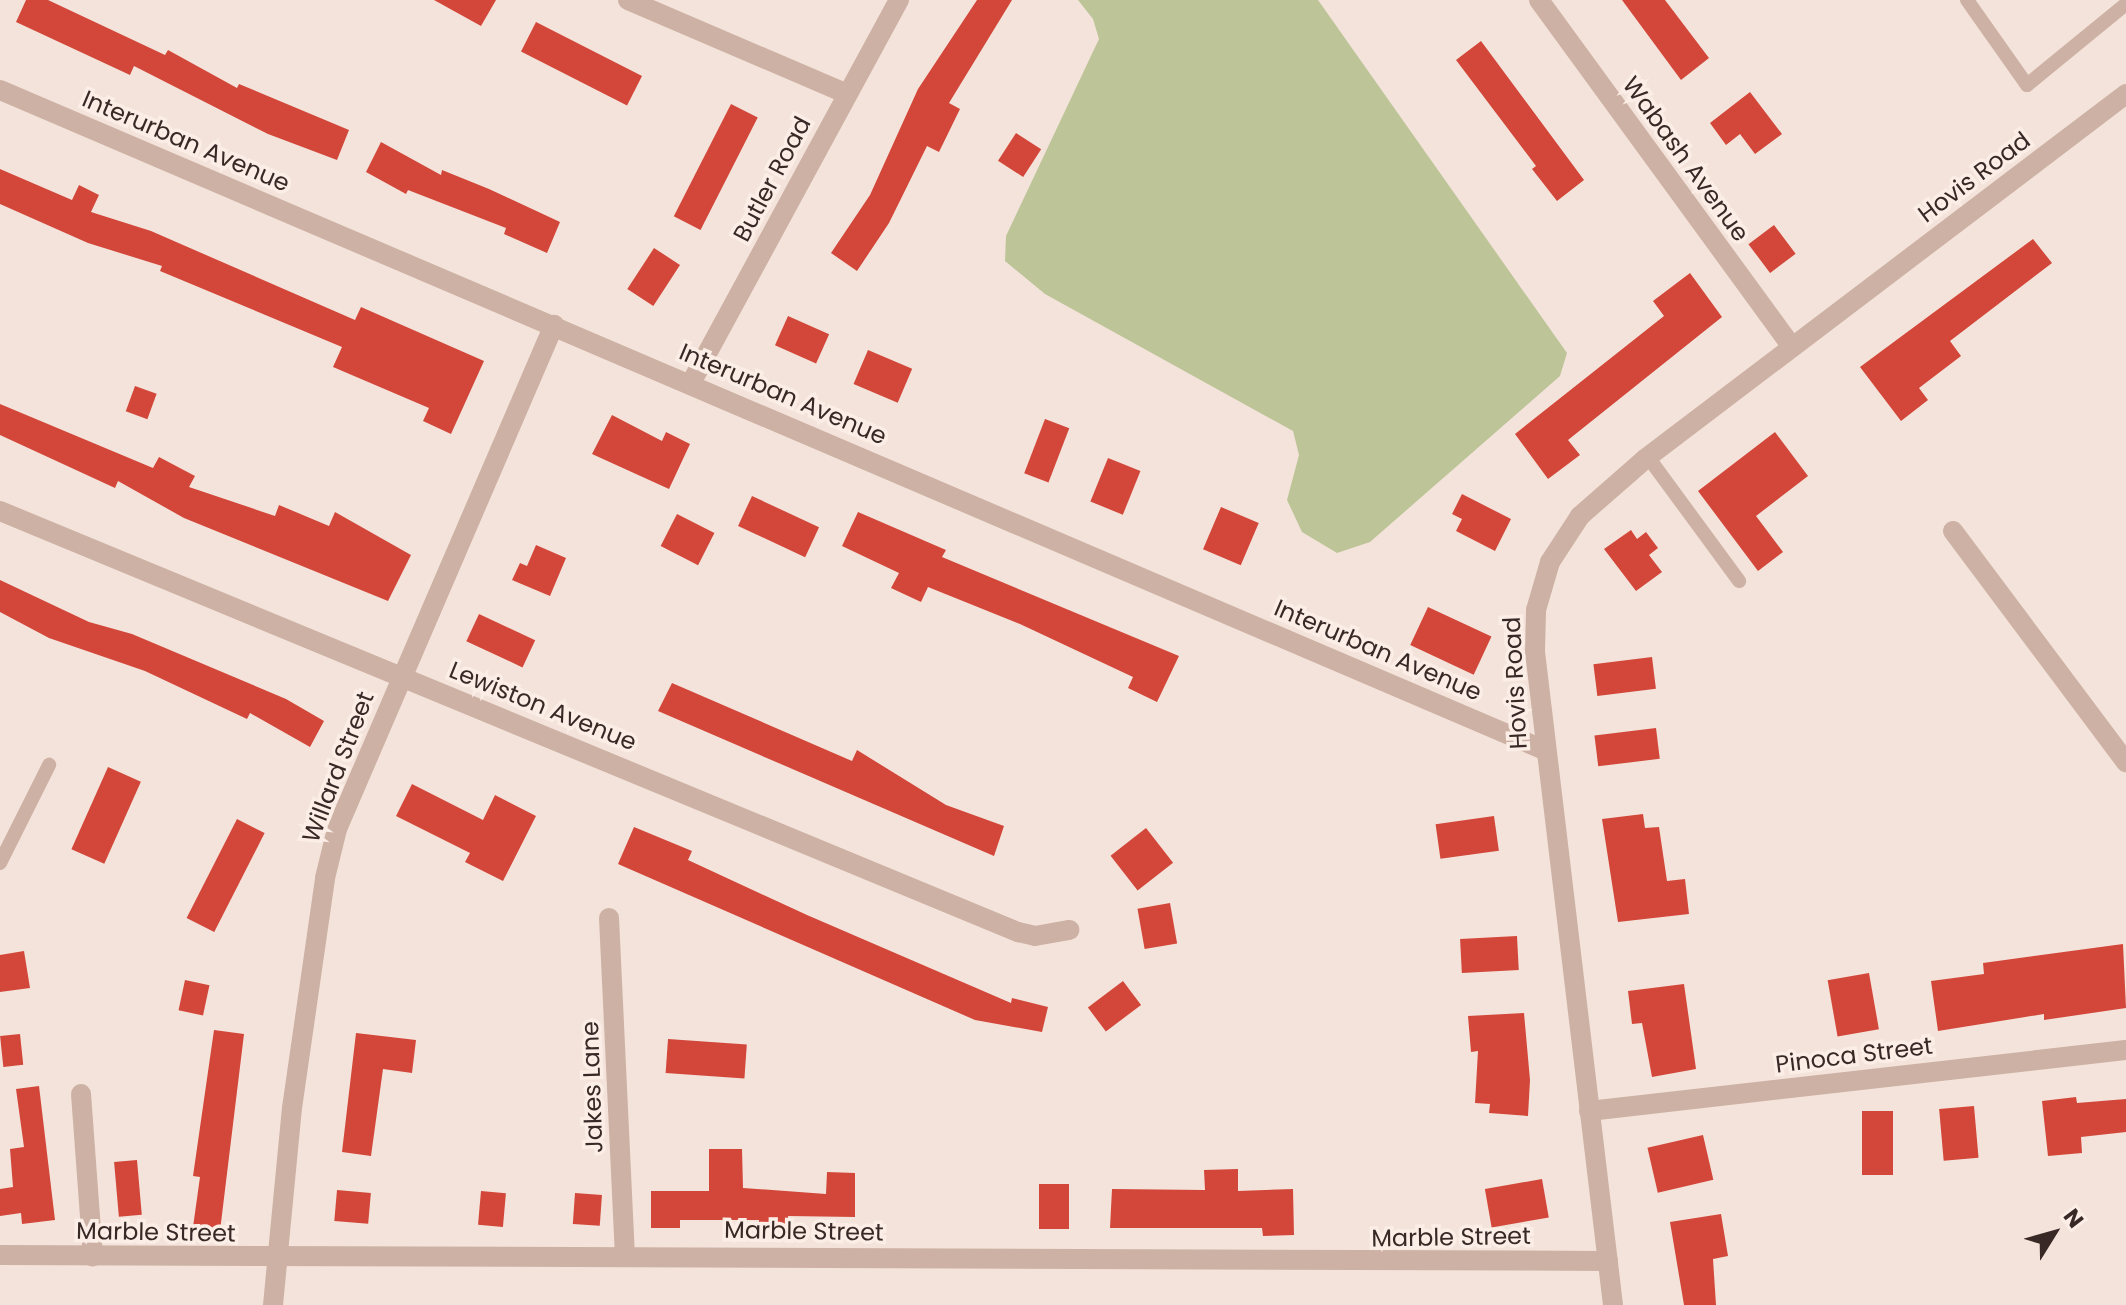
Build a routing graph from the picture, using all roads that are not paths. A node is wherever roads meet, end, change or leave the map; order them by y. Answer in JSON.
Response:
{"nodes":[{"id":1,"x":628,"y":0,"type":"edge"},
{"id":2,"x":899,"y":0,"type":"edge"},
{"id":3,"x":1539,"y":0,"type":"edge"},
{"id":4,"x":1967,"y":0,"type":"edge"},
{"id":5,"x":2126,"y":4,"type":"edge"},
{"id":6,"x":0,"y":90,"type":"edge"},
{"id":7,"x":847,"y":94,"type":"junction"},
{"id":8,"x":2126,"y":94,"type":"edge"},
{"id":9,"x":554,"y":325,"type":"junction"},
{"id":10,"x":1792,"y":347,"type":"junction"},
{"id":11,"x":691,"y":383,"type":"junction"},
{"id":12,"x":1648,"y":457,"type":"junction"},
{"id":13,"x":0,"y":511,"type":"edge"},
{"id":14,"x":1953,"y":531,"type":"dead end"},
{"id":15,"x":1739,"y":581,"type":"dead end"},
{"id":16,"x":402,"y":678,"type":"junction"},
{"id":17,"x":1544,"y":750,"type":"junction"},
{"id":18,"x":2126,"y":762,"type":"edge"},
{"id":19,"x":49,"y":765,"type":"dead end"},
{"id":20,"x":0,"y":863,"type":"edge"},
{"id":21,"x":609,"y":918,"type":"dead end"},
{"id":22,"x":1069,"y":930,"type":"dead end"},
{"id":23,"x":2126,"y":1050,"type":"edge"},
{"id":24,"x":81,"y":1094,"type":"dead end"},
{"id":25,"x":1589,"y":1111,"type":"junction"},
{"id":26,"x":625,"y":1254,"type":"junction"},
{"id":27,"x":0,"y":1255,"type":"edge"},
{"id":28,"x":93,"y":1257,"type":"junction"},
{"id":29,"x":275,"y":1260,"type":"junction"},
{"id":30,"x":1608,"y":1261,"type":"junction"},
{"id":31,"x":273,"y":1305,"type":"edge"},
{"id":32,"x":1613,"y":1305,"type":"edge"}],
"edges":[{"from":1,"to":7,"type":"street"},
{"from":2,"to":7,"type":"street","name":"Butler Road"},
{"from":3,"to":10,"type":"street","name":"Wabash Avenue"},
{"from":4,"to":5,"type":"lane"},
{"from":6,"to":9,"type":"street","name":"Interurban Avenue"},
{"from":7,"to":11,"type":"street","name":"Butler Road"},
{"from":8,"to":10,"type":"street","name":"Hovis Road"},
{"from":9,"to":11,"type":"street","name":"Interurban Avenue"},
{"from":9,"to":16,"type":"street","name":"Willard Street"},
{"from":10,"to":12,"type":"street","name":"Hovis Road"},
{"from":11,"to":17,"type":"street","name":"Interurban Avenue"},
{"from":12,"to":15,"type":"lane"},
{"from":12,"to":17,"type":"street","name":"Hovis Road"},
{"from":13,"to":16,"type":"street","name":"Lewiston Avenue"},
{"from":14,"to":18,"type":"street"},
{"from":16,"to":22,"type":"street","name":"Lewiston Avenue"},
{"from":16,"to":29,"type":"street","name":"Willard Street"},
{"from":17,"to":25,"type":"street","name":"Hovis Road"},
{"from":19,"to":20,"type":"lane"},
{"from":21,"to":26,"type":"street","name":"Jakes Lane"},
{"from":23,"to":25,"type":"street","name":"Pinoca Street"},
{"from":24,"to":28,"type":"street"},
{"from":25,"to":30,"type":"street","name":"Hovis Road"},
{"from":26,"to":29,"type":"street","name":"Marble Street"},
{"from":26,"to":30,"type":"street","name":"Marble Street"},
{"from":27,"to":28,"type":"street","name":"Marble Street"},
{"from":28,"to":29,"type":"street","name":"Marble Street"},
{"from":29,"to":31,"type":"street","name":"Willard Street"},
{"from":30,"to":32,"type":"street","name":"Hovis Road"}]}
